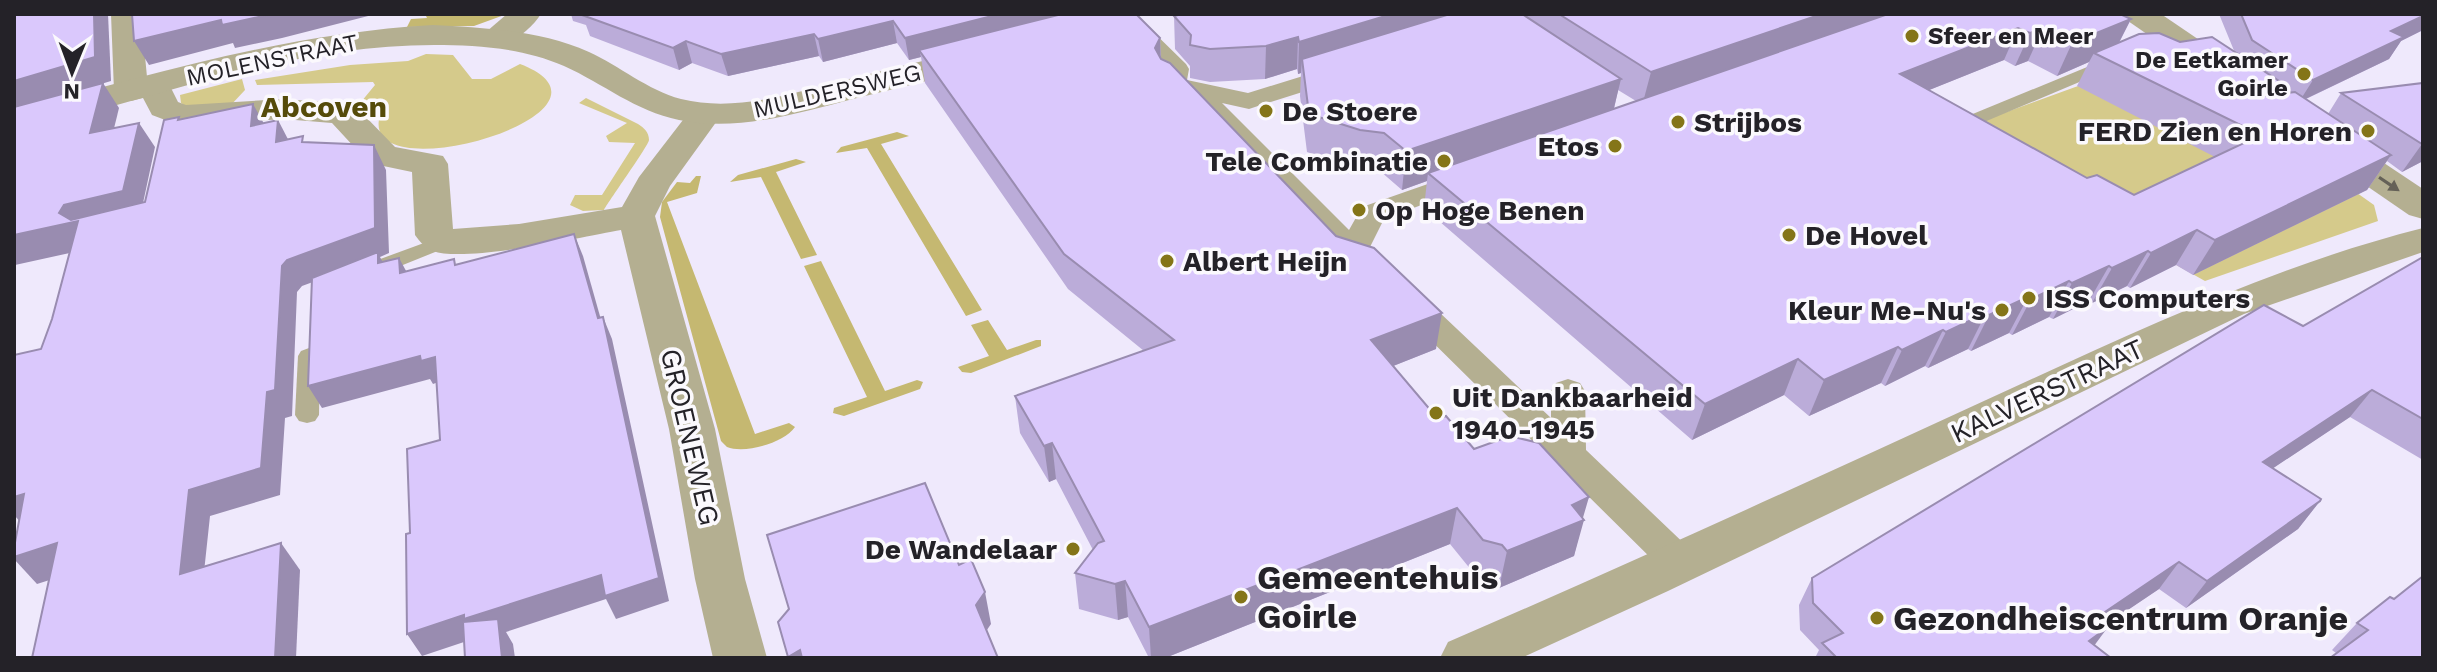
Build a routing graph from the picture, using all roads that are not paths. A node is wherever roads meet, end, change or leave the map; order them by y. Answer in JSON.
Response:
{"nodes":[{"id":1,"x":126,"y":14,"type":"edge"},
{"id":2,"x":526,"y":14,"type":"edge"},
{"id":3,"x":2139,"y":14,"type":"edge"},
{"id":4,"x":1126,"y":17,"type":"edge"},
{"id":5,"x":495,"y":38,"type":"junction"},
{"id":6,"x":1007,"y":50,"type":"edge"},
{"id":7,"x":2134,"y":58,"type":"edge"},
{"id":8,"x":1366,"y":64,"type":"edge"},
{"id":9,"x":1173,"y":85,"type":"junction"},
{"id":10,"x":143,"y":88,"type":"junction"},
{"id":11,"x":2260,"y":97,"type":"edge"},
{"id":12,"x":705,"y":114,"type":"junction"},
{"id":13,"x":14,"y":122,"type":"edge"},
{"id":14,"x":2298,"y":122,"type":"edge"},
{"id":15,"x":1947,"y":132,"type":"edge"},
{"id":16,"x":1490,"y":170,"type":"edge"},
{"id":17,"x":2423,"y":207,"type":"edge"},
{"id":18,"x":636,"y":216,"type":"junction"},
{"id":19,"x":2423,"y":240,"type":"edge"},
{"id":20,"x":443,"y":242,"type":"junction"},
{"id":21,"x":1349,"y":259,"type":"junction"},
{"id":22,"x":355,"y":277,"type":"edge"},
{"id":23,"x":310,"y":339,"type":"edge"},
{"id":24,"x":1568,"y":391,"type":"dead end"},
{"id":25,"x":307,"y":415,"type":"dead end"},
{"id":26,"x":1568,"y":456,"type":"junction"},
{"id":27,"x":1680,"y":563,"type":"junction"},
{"id":28,"x":740,"y":658,"type":"edge"},
{"id":29,"x":1467,"y":658,"type":"edge"}],
"edges":[{"from":1,"to":10,"type":"street"},
{"from":2,"to":5,"type":"street"},
{"from":3,"to":11,"type":"street"},
{"from":4,"to":9,"type":"street"},
{"from":5,"to":10,"type":"street","name":"MOLENSTRAAT"},
{"from":5,"to":12,"type":"street","name":"MULDERSWEG"},
{"from":6,"to":12,"type":"street","name":"MULDERSWEG"},
{"from":7,"to":15,"type":"lane"},
{"from":8,"to":9,"type":"street"},
{"from":9,"to":21,"type":"street"},
{"from":10,"to":13,"type":"street","name":"MOLENSTRAAT"},
{"from":10,"to":20,"type":"street"},
{"from":12,"to":18,"type":"street"},
{"from":14,"to":17,"type":"street","one_way":true},
{"from":16,"to":21,"type":"street"},
{"from":18,"to":20,"type":"street"},
{"from":18,"to":28,"type":"street","name":"GROENEWEG"},
{"from":19,"to":27,"type":"street","name":"KALVERSTRAAT"},
{"from":20,"to":22,"type":"lane"},
{"from":21,"to":26,"type":"street"},
{"from":23,"to":25,"type":"lane"},
{"from":24,"to":26,"type":"street"},
{"from":26,"to":27,"type":"street"},
{"from":27,"to":29,"type":"street","name":"KALVERSTRAAT"}]}
